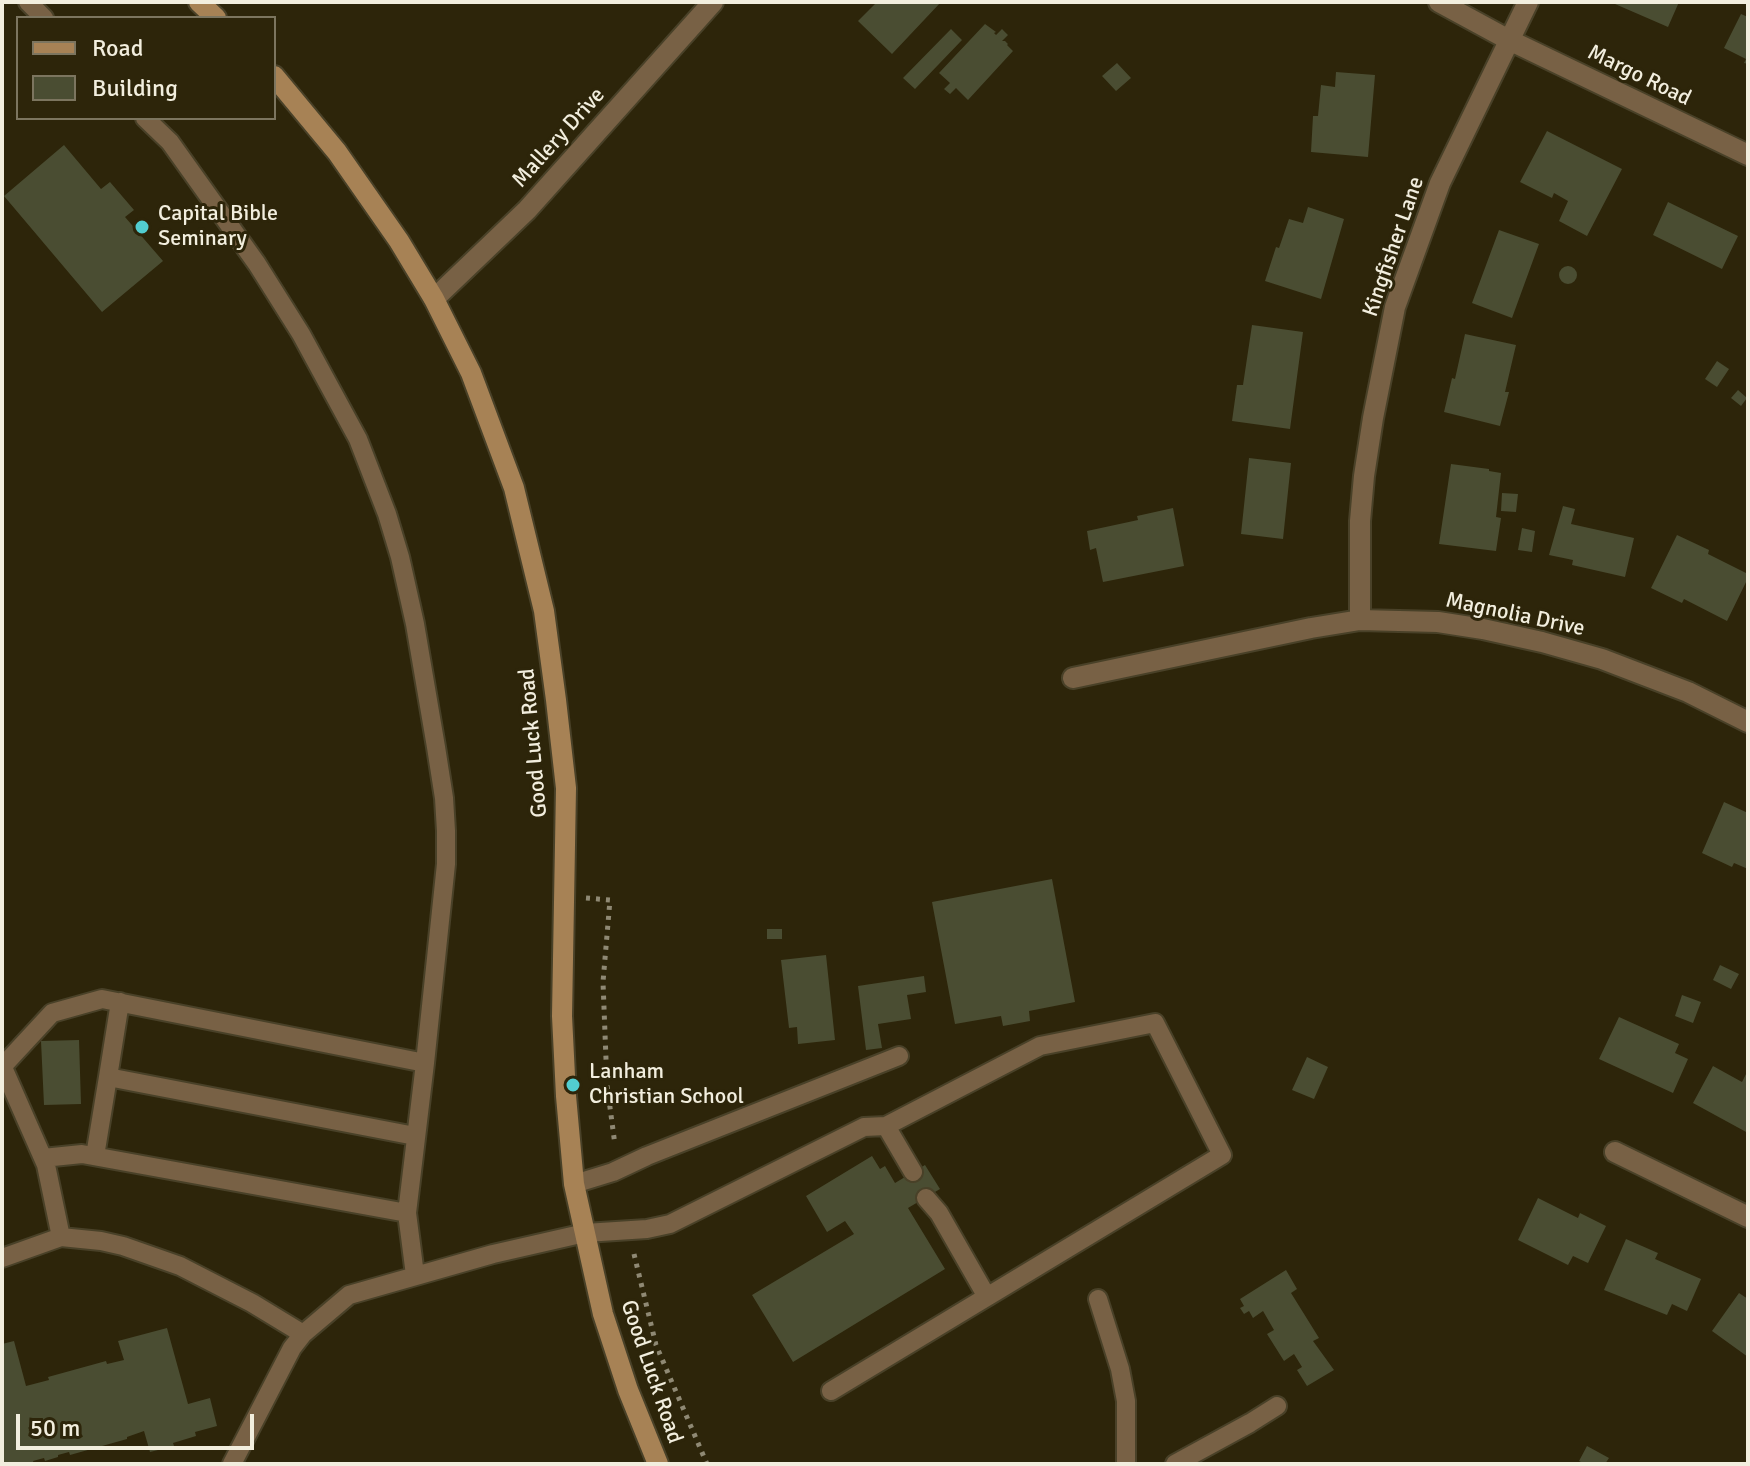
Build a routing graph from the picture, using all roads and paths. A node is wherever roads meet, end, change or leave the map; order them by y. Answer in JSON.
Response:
{"nodes":[{"id":1,"x":199,"y":2,"type":"edge"},
{"id":2,"x":713,"y":2,"type":"edge"},
{"id":3,"x":1439,"y":2,"type":"edge"},
{"id":4,"x":1528,"y":2,"type":"edge"},
{"id":5,"x":214,"y":16,"type":"edge"},
{"id":6,"x":1509,"y":40,"type":"junction"},
{"id":7,"x":276,"y":78,"type":"edge"},
{"id":8,"x":147,"y":120,"type":"edge"},
{"id":9,"x":1748,"y":155,"type":"edge"},
{"id":10,"x":434,"y":299,"type":"junction"},
{"id":11,"x":1360,"y":620,"type":"junction"},
{"id":12,"x":1073,"y":678,"type":"dead end"},
{"id":13,"x":1748,"y":722,"type":"edge"},
{"id":14,"x":120,"y":1002,"type":"junction"},
{"id":15,"x":899,"y":1056,"type":"dead end"},
{"id":16,"x":425,"y":1063,"type":"junction"},
{"id":17,"x":2,"y":1065,"type":"edge"},
{"id":18,"x":108,"y":1077,"type":"junction"},
{"id":19,"x":886,"y":1126,"type":"junction"},
{"id":20,"x":415,"y":1136,"type":"junction"},
{"id":21,"x":1615,"y":1152,"type":"dead end"},
{"id":22,"x":95,"y":1156,"type":"junction"},
{"id":23,"x":43,"y":1158,"type":"junction"},
{"id":24,"x":913,"y":1172,"type":"dead end"},
{"id":25,"x":574,"y":1184,"type":"junction"},
{"id":26,"x":926,"y":1198,"type":"dead end"},
{"id":27,"x":407,"y":1213,"type":"junction"},
{"id":28,"x":1748,"y":1217,"type":"edge"},
{"id":29,"x":585,"y":1233,"type":"junction"},
{"id":30,"x":61,"y":1237,"type":"junction"},
{"id":31,"x":2,"y":1258,"type":"edge"},
{"id":32,"x":415,"y":1275,"type":"junction"},
{"id":33,"x":987,"y":1297,"type":"junction"},
{"id":34,"x":1098,"y":1299,"type":"dead end"},
{"id":35,"x":303,"y":1334,"type":"junction"},
{"id":36,"x":831,"y":1391,"type":"dead end"},
{"id":37,"x":1277,"y":1406,"type":"dead end"},
{"id":38,"x":232,"y":1464,"type":"edge"},
{"id":39,"x":658,"y":1464,"type":"edge"},
{"id":40,"x":1126,"y":1464,"type":"edge"},
{"id":41,"x":1175,"y":1464,"type":"edge"}],
"edges":[{"from":1,"to":5,"type":"main road"},
{"from":2,"to":10,"type":"street","name":"Mallery Drive"},
{"from":3,"to":6,"type":"street","name":"Margo Road"},
{"from":4,"to":6,"type":"street","name":"Kingfisher Lane"},
{"from":6,"to":9,"type":"street","name":"Margo Road"},
{"from":6,"to":11,"type":"street","name":"Kingfisher Lane"},
{"from":7,"to":10,"type":"main road","name":"Good Luck Road"},
{"from":8,"to":16,"type":"lane"},
{"from":10,"to":25,"type":"main road","name":"Good Luck Road"},
{"from":11,"to":12,"type":"street","name":"Magnolia Drive"},
{"from":11,"to":13,"type":"street","name":"Magnolia Drive"},
{"from":14,"to":16,"type":"lane"},
{"from":14,"to":17,"type":"lane"},
{"from":14,"to":18,"type":"lane"},
{"from":15,"to":25,"type":"lane"},
{"from":16,"to":20,"type":"lane"},
{"from":17,"to":23,"type":"lane"},
{"from":18,"to":20,"type":"lane"},
{"from":18,"to":22,"type":"lane"},
{"from":19,"to":24,"type":"lane"},
{"from":19,"to":29,"type":"lane"},
{"from":19,"to":33,"type":"lane"},
{"from":20,"to":27,"type":"lane"},
{"from":21,"to":28,"type":"street"},
{"from":22,"to":23,"type":"lane"},
{"from":22,"to":27,"type":"lane"},
{"from":23,"to":30,"type":"lane"},
{"from":25,"to":29,"type":"main road","name":"Good Luck Road"},
{"from":26,"to":33,"type":"lane"},
{"from":27,"to":32,"type":"lane"},
{"from":29,"to":32,"type":"lane"},
{"from":29,"to":39,"type":"main road","name":"Good Luck Road"},
{"from":30,"to":31,"type":"lane"},
{"from":30,"to":35,"type":"lane"},
{"from":32,"to":35,"type":"lane"},
{"from":33,"to":36,"type":"lane"},
{"from":34,"to":40,"type":"lane"},
{"from":35,"to":38,"type":"lane"},
{"from":37,"to":41,"type":"lane"}]}
